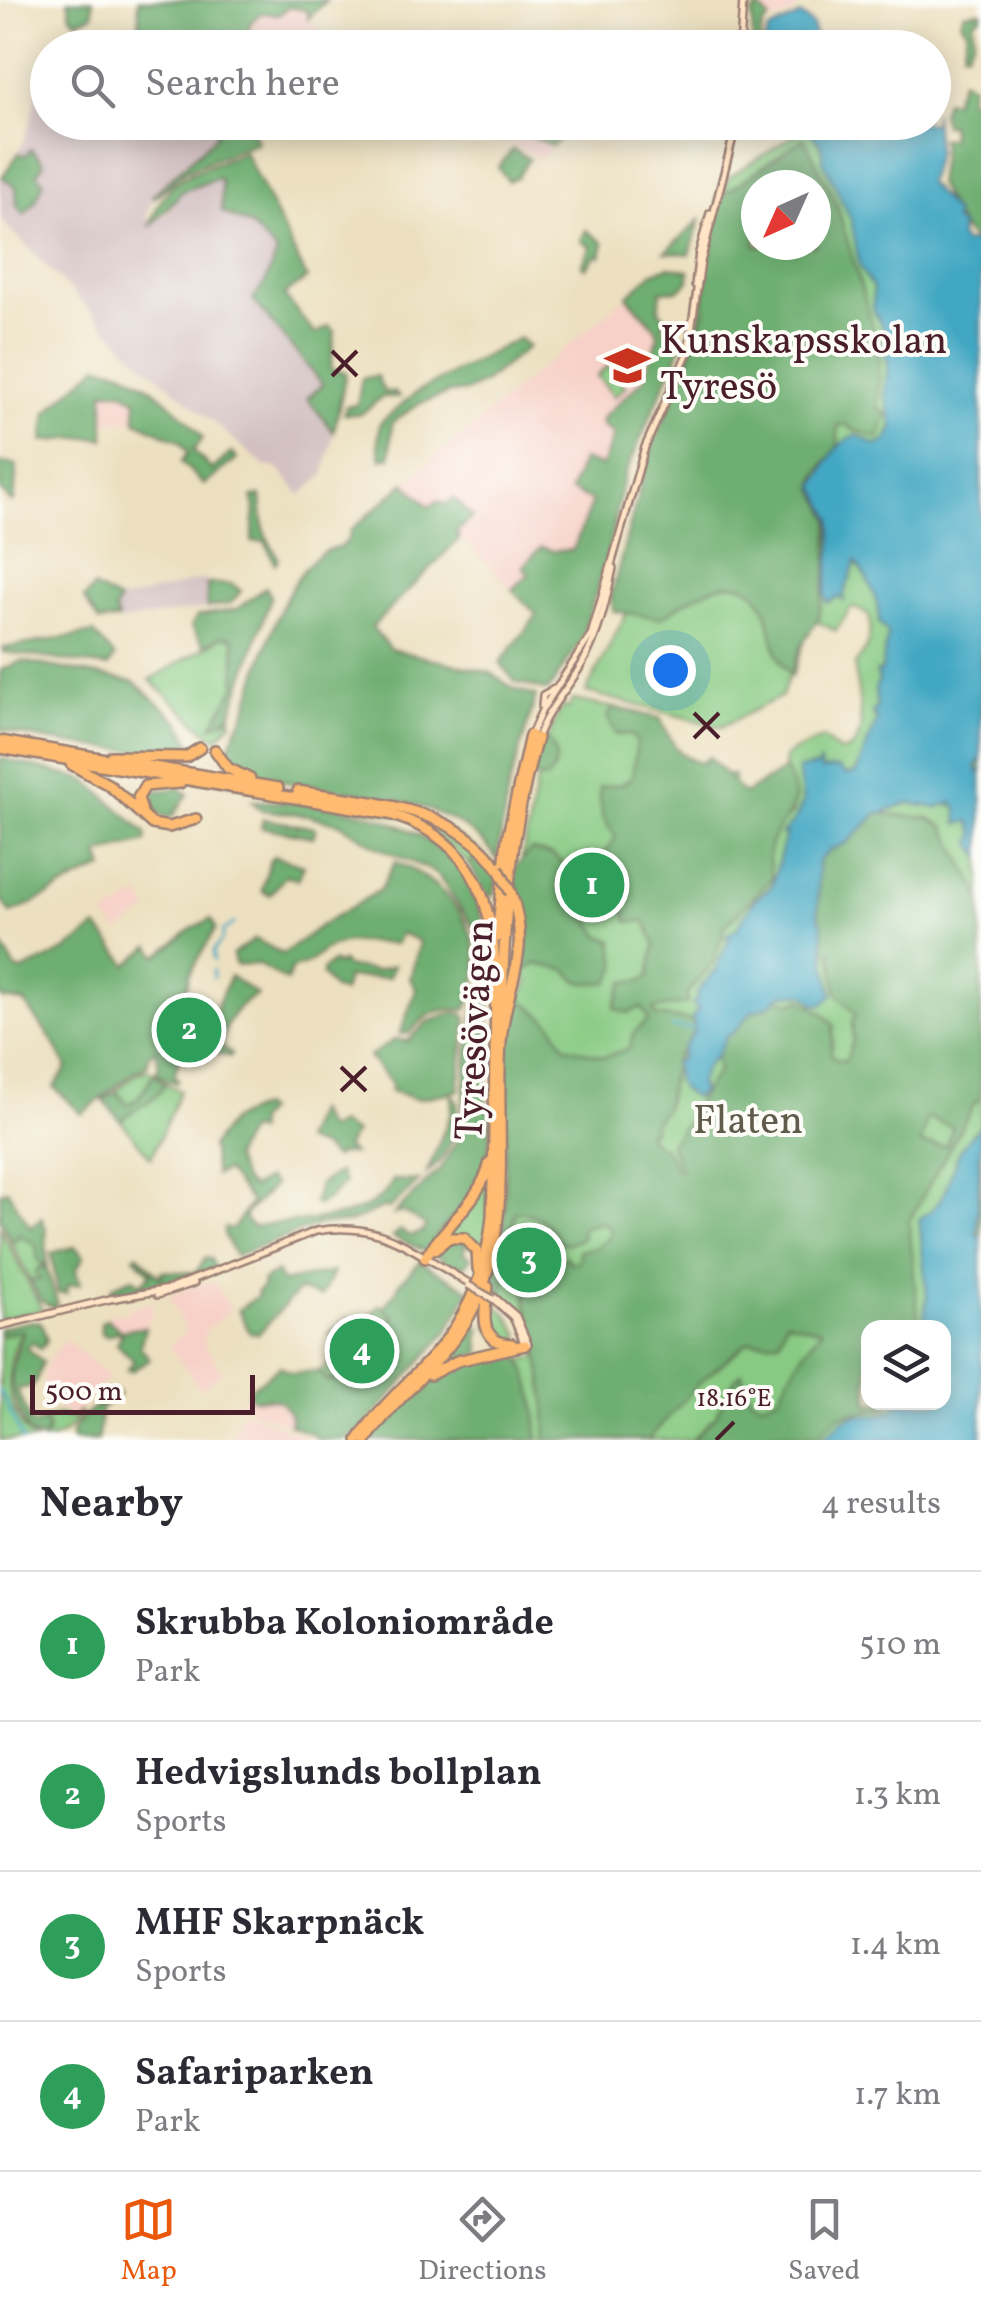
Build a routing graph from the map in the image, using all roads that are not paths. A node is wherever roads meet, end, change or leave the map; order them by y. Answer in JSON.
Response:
{"nodes":[{"id":1,"x":741,"y":0,"type":"edge"},
{"id":2,"x":739,"y":30,"type":"edge"},
{"id":3,"x":731,"y":140,"type":"edge"},
{"id":4,"x":623,"y":516,"type":"junction"},
{"id":5,"x":546,"y":697,"type":"junction"},
{"id":6,"x":544,"y":718,"type":"junction"},
{"id":7,"x":534,"y":737,"type":"junction"},
{"id":8,"x":0,"y":745,"type":"edge"},
{"id":9,"x":200,"y":748,"type":"dead end"},
{"id":10,"x":215,"y":750,"type":"dead end"},
{"id":11,"x":80,"y":756,"type":"junction"},
{"id":12,"x":55,"y":758,"type":"junction"},
{"id":13,"x":206,"y":783,"type":"junction"},
{"id":14,"x":267,"y":786,"type":"junction"},
{"id":15,"x":496,"y":955,"type":"junction"},
{"id":16,"x":502,"y":1038,"type":"junction"},
{"id":17,"x":494,"y":1150,"type":"junction"},
{"id":18,"x":426,"y":1260,"type":"junction"},
{"id":19,"x":491,"y":1262,"type":"junction"},
{"id":20,"x":472,"y":1296,"type":"junction"},
{"id":21,"x":0,"y":1326,"type":"edge"},
{"id":22,"x":526,"y":1342,"type":"junction"},
{"id":23,"x":415,"y":1384,"type":"junction"},
{"id":24,"x":362,"y":1440,"type":"edge"}],
"edges":[{"from":1,"to":2,"type":"main road"},
{"from":3,"to":4,"type":"main road"},
{"from":4,"to":5,"type":"main road"},
{"from":4,"to":6,"type":"main road"},
{"from":5,"to":6,"type":"main road"},
{"from":5,"to":7,"type":"main road"},
{"from":6,"to":7,"type":"main road"},
{"from":7,"to":15,"type":"highway"},
{"from":7,"to":16,"type":"highway"},
{"from":8,"to":11,"type":"highway","name":"Tyresövägen"},
{"from":8,"to":12,"type":"highway","name":"Tyresövägen"},
{"from":9,"to":11,"type":"highway"},
{"from":10,"to":14,"type":"highway"},
{"from":11,"to":14,"type":"highway","name":"Tyresövägen"},
{"from":12,"to":13,"type":"highway","name":"Tyresövägen"},
{"from":12,"to":13,"type":"highway"},
{"from":13,"to":15,"type":"highway","name":"Tyresövägen"},
{"from":14,"to":16,"type":"highway","name":"Tyresövägen","bridge":true},
{"from":15,"to":17,"type":"highway","name":"Tyresövägen"},
{"from":16,"to":19,"type":"highway","name":"Tyresövägen"},
{"from":17,"to":18,"type":"highway"},
{"from":17,"to":20,"type":"highway","name":"Tyresövägen"},
{"from":18,"to":20,"type":"highway"},
{"from":18,"to":21,"type":"main road"},
{"from":18,"to":22,"type":"main road","bridge":true},
{"from":19,"to":22,"type":"highway"},
{"from":19,"to":23,"type":"highway","name":"Tyresövägen"},
{"from":20,"to":24,"type":"highway","name":"Tyresövägen"},
{"from":22,"to":23,"type":"highway"},
{"from":23,"to":24,"type":"highway","name":"Tyresövägen"}]}
